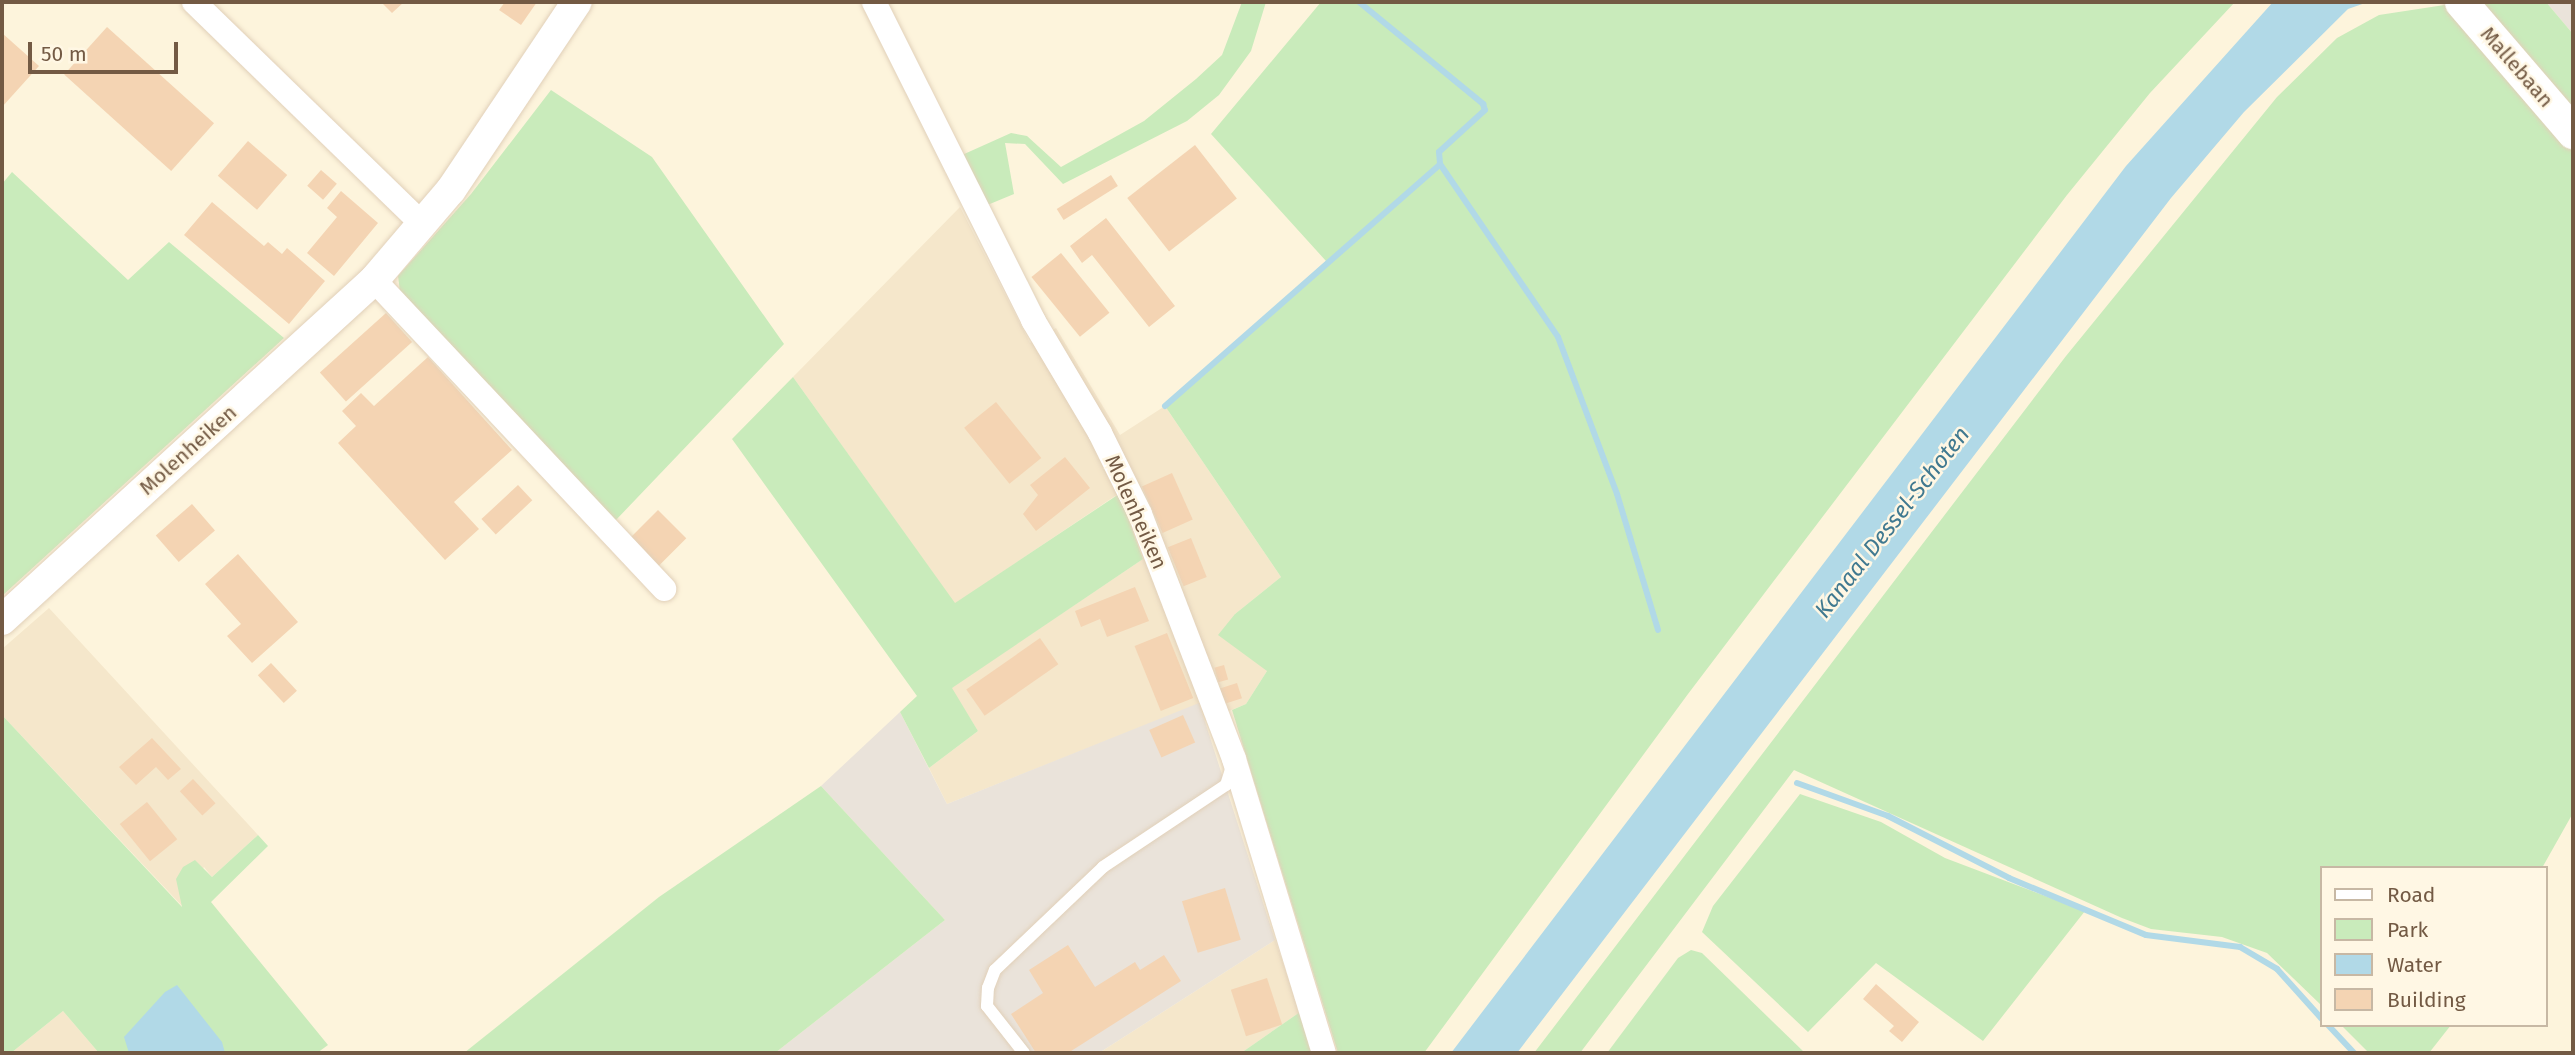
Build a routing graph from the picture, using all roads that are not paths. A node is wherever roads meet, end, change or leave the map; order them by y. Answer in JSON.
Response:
{"nodes":[{"id":1,"x":194,"y":2,"type":"edge"},
{"id":2,"x":577,"y":2,"type":"edge"},
{"id":3,"x":874,"y":2,"type":"edge"},
{"id":4,"x":2461,"y":2,"type":"edge"},
{"id":5,"x":2573,"y":132,"type":"edge"},
{"id":6,"x":422,"y":224,"type":"junction"},
{"id":7,"x":374,"y":280,"type":"junction"},
{"id":8,"x":664,"y":589,"type":"dead end"},
{"id":9,"x":2,"y":620,"type":"edge"},
{"id":10,"x":1234,"y":759,"type":"junction"},
{"id":11,"x":1024,"y":1053,"type":"edge"},
{"id":12,"x":1324,"y":1053,"type":"edge"}],
"edges":[{"from":1,"to":6,"type":"street"},
{"from":2,"to":6,"type":"street","name":"Molenheiken"},
{"from":3,"to":10,"type":"street","name":"Molenheiken"},
{"from":4,"to":5,"type":"main road","name":"Mallebaan"},
{"from":6,"to":7,"type":"street","name":"Molenheiken"},
{"from":7,"to":8,"type":"street"},
{"from":7,"to":9,"type":"street","name":"Molenheiken"},
{"from":10,"to":11,"type":"lane"},
{"from":10,"to":12,"type":"street","name":"Molenheiken"}]}
